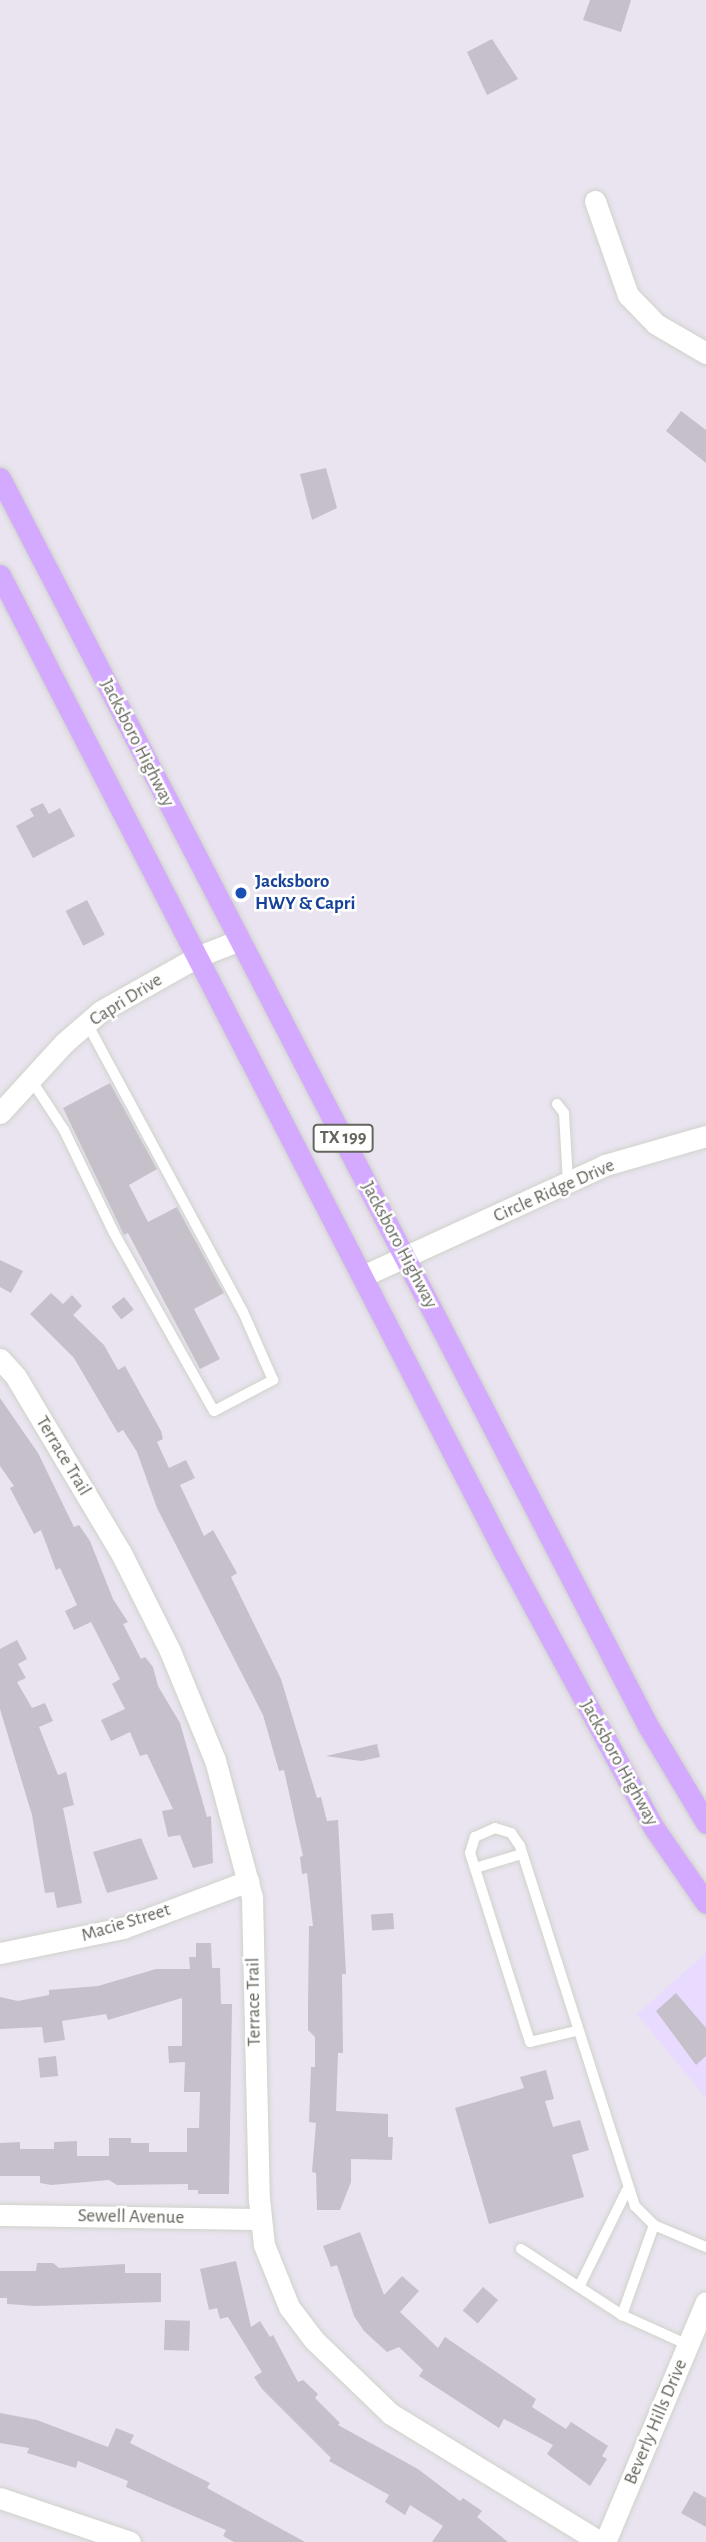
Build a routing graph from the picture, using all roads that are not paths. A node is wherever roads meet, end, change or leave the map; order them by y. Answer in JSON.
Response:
{"nodes":[{"id":1,"x":595,"y":201,"type":"dead end"},
{"id":2,"x":706,"y":353,"type":"edge"},
{"id":3,"x":0,"y":478,"type":"edge"},
{"id":4,"x":0,"y":575,"type":"edge"},
{"id":5,"x":240,"y":940,"type":"junction"},
{"id":6,"x":198,"y":956,"type":"junction"},
{"id":7,"x":87,"y":1023,"type":"junction"},
{"id":8,"x":30,"y":1078,"type":"junction"},
{"id":9,"x":557,"y":1104,"type":"dead end"},
{"id":10,"x":0,"y":1113,"type":"edge"},
{"id":11,"x":706,"y":1136,"type":"edge"},
{"id":12,"x":568,"y":1183,"type":"junction"},
{"id":13,"x":406,"y":1258,"type":"junction"},
{"id":14,"x":365,"y":1275,"type":"junction"},
{"id":15,"x":0,"y":1359,"type":"edge"},
{"id":16,"x":706,"y":1823,"type":"edge"},
{"id":17,"x":522,"y":1854,"type":"junction"},
{"id":18,"x":475,"y":1868,"type":"junction"},
{"id":19,"x":248,"y":1881,"type":"junction"},
{"id":20,"x":706,"y":1903,"type":"edge"},
{"id":21,"x":0,"y":1953,"type":"edge"},
{"id":22,"x":576,"y":2031,"type":"junction"},
{"id":23,"x":627,"y":2190,"type":"junction"},
{"id":24,"x":0,"y":2215,"type":"edge"},
{"id":25,"x":261,"y":2220,"type":"junction"},
{"id":26,"x":654,"y":2225,"type":"junction"},
{"id":27,"x":706,"y":2247,"type":"edge"},
{"id":28,"x":522,"y":2249,"type":"dead end"},
{"id":29,"x":579,"y":2287,"type":"junction"},
{"id":30,"x":706,"y":2302,"type":"edge"},
{"id":31,"x":622,"y":2315,"type":"junction"},
{"id":32,"x":688,"y":2345,"type":"junction"},
{"id":33,"x":0,"y":2497,"type":"edge"},
{"id":34,"x":130,"y":2542,"type":"edge"},
{"id":35,"x":600,"y":2542,"type":"edge"},
{"id":36,"x":605,"y":2542,"type":"edge"}],
"edges":[{"from":1,"to":2,"type":"street"},
{"from":3,"to":5,"type":"main road","name":"Jacksboro Highway","number":"TX 199"},
{"from":4,"to":6,"type":"main road","name":"Jacksboro Highway","number":"TX 199"},
{"from":5,"to":6,"type":"street","name":"Capri Drive"},
{"from":5,"to":13,"type":"main road","name":"Jacksboro Highway","number":"TX 199"},
{"from":6,"to":7,"type":"street","name":"Capri Drive"},
{"from":6,"to":14,"type":"main road","name":"Jacksboro Highway","number":"TX 199"},
{"from":7,"to":8,"type":"street","name":"Capri Drive"},
{"from":7,"to":8,"type":"lane"},
{"from":8,"to":10,"type":"street","name":"Capri Drive"},
{"from":9,"to":12,"type":"lane"},
{"from":11,"to":12,"type":"street","name":"Circle Ridge Drive"},
{"from":12,"to":13,"type":"street","name":"Circle Ridge Drive"},
{"from":13,"to":14,"type":"street","name":"Circle Ridge Drive"},
{"from":13,"to":16,"type":"main road","name":"Jacksboro Highway","number":"TX 199"},
{"from":14,"to":20,"type":"main road","name":"Jacksboro Highway","number":"TX 199"},
{"from":15,"to":19,"type":"street","name":"Terrace Trail"},
{"from":17,"to":18,"type":"lane"},
{"from":17,"to":18,"type":"lane"},
{"from":17,"to":22,"type":"lane"},
{"from":18,"to":22,"type":"lane"},
{"from":19,"to":21,"type":"street","name":"Macie Street"},
{"from":19,"to":25,"type":"street","name":"Terrace Trail"},
{"from":22,"to":23,"type":"lane"},
{"from":23,"to":26,"type":"lane"},
{"from":23,"to":29,"type":"lane"},
{"from":24,"to":25,"type":"street","name":"Sewell Avenue"},
{"from":25,"to":35,"type":"street","name":"Terrace Trail"},
{"from":26,"to":27,"type":"lane"},
{"from":26,"to":31,"type":"lane"},
{"from":28,"to":29,"type":"lane"},
{"from":29,"to":31,"type":"lane"},
{"from":30,"to":32,"type":"street","name":"Beverly Hills Drive"},
{"from":31,"to":32,"type":"lane"},
{"from":32,"to":36,"type":"street","name":"Beverly Hills Drive"},
{"from":33,"to":34,"type":"street"}]}
